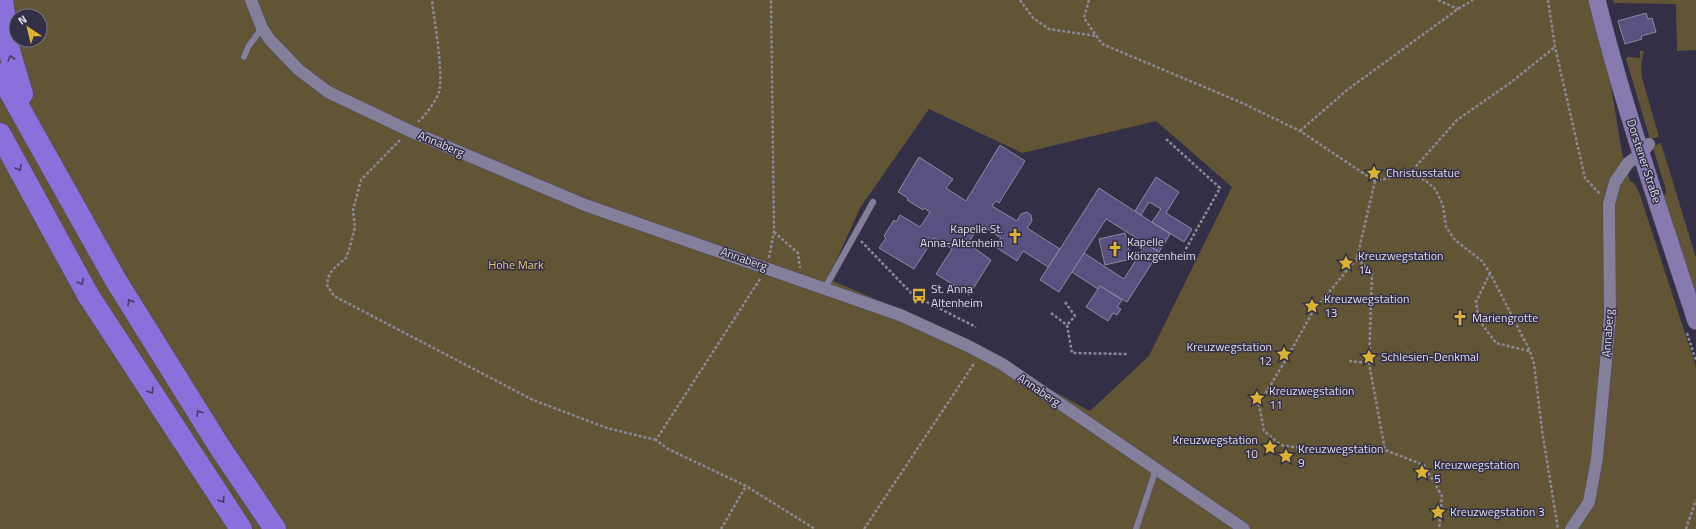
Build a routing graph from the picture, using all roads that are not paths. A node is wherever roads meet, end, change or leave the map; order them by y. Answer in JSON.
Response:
{"nodes":[{"id":1,"x":2,"y":0,"type":"edge"},
{"id":2,"x":250,"y":0,"type":"edge"},
{"id":3,"x":1597,"y":0,"type":"edge"},
{"id":4,"x":262,"y":28,"type":"junction"},
{"id":5,"x":244,"y":57,"type":"dead end"},
{"id":6,"x":0,"y":74,"type":"edge"},
{"id":7,"x":0,"y":134,"type":"edge"},
{"id":8,"x":1645,"y":149,"type":"junction"},
{"id":9,"x":874,"y":202,"type":"dead end"},
{"id":10,"x":76,"y":209,"type":"junction"},
{"id":11,"x":825,"y":288,"type":"junction"},
{"id":12,"x":1696,"y":321,"type":"edge"},
{"id":13,"x":1156,"y":469,"type":"junction"},
{"id":14,"x":241,"y":529,"type":"edge"},
{"id":15,"x":275,"y":529,"type":"edge"},
{"id":16,"x":1136,"y":529,"type":"edge"},
{"id":17,"x":1244,"y":529,"type":"edge"},
{"id":18,"x":1571,"y":529,"type":"edge"}],
"edges":[{"from":10,"to":1,"type":"highway","one_way":true},
{"from":2,"to":4,"type":"street","name":"Annaberg"},
{"from":3,"to":8,"type":"main road","name":"Dorstener Straße"},
{"from":4,"to":5,"type":"lane"},
{"from":4,"to":11,"type":"street","name":"Annaberg"},
{"from":6,"to":10,"type":"highway"},
{"from":7,"to":14,"type":"highway","one_way":true},
{"from":8,"to":12,"type":"main road","name":"Dorstener Straße"},
{"from":8,"to":18,"type":"street","name":"Annaberg"},
{"from":9,"to":11,"type":"lane"},
{"from":15,"to":10,"type":"highway","one_way":true},
{"from":11,"to":13,"type":"street","name":"Annaberg"},
{"from":13,"to":16,"type":"lane"},
{"from":13,"to":17,"type":"street","name":"Annaberg"}]}
